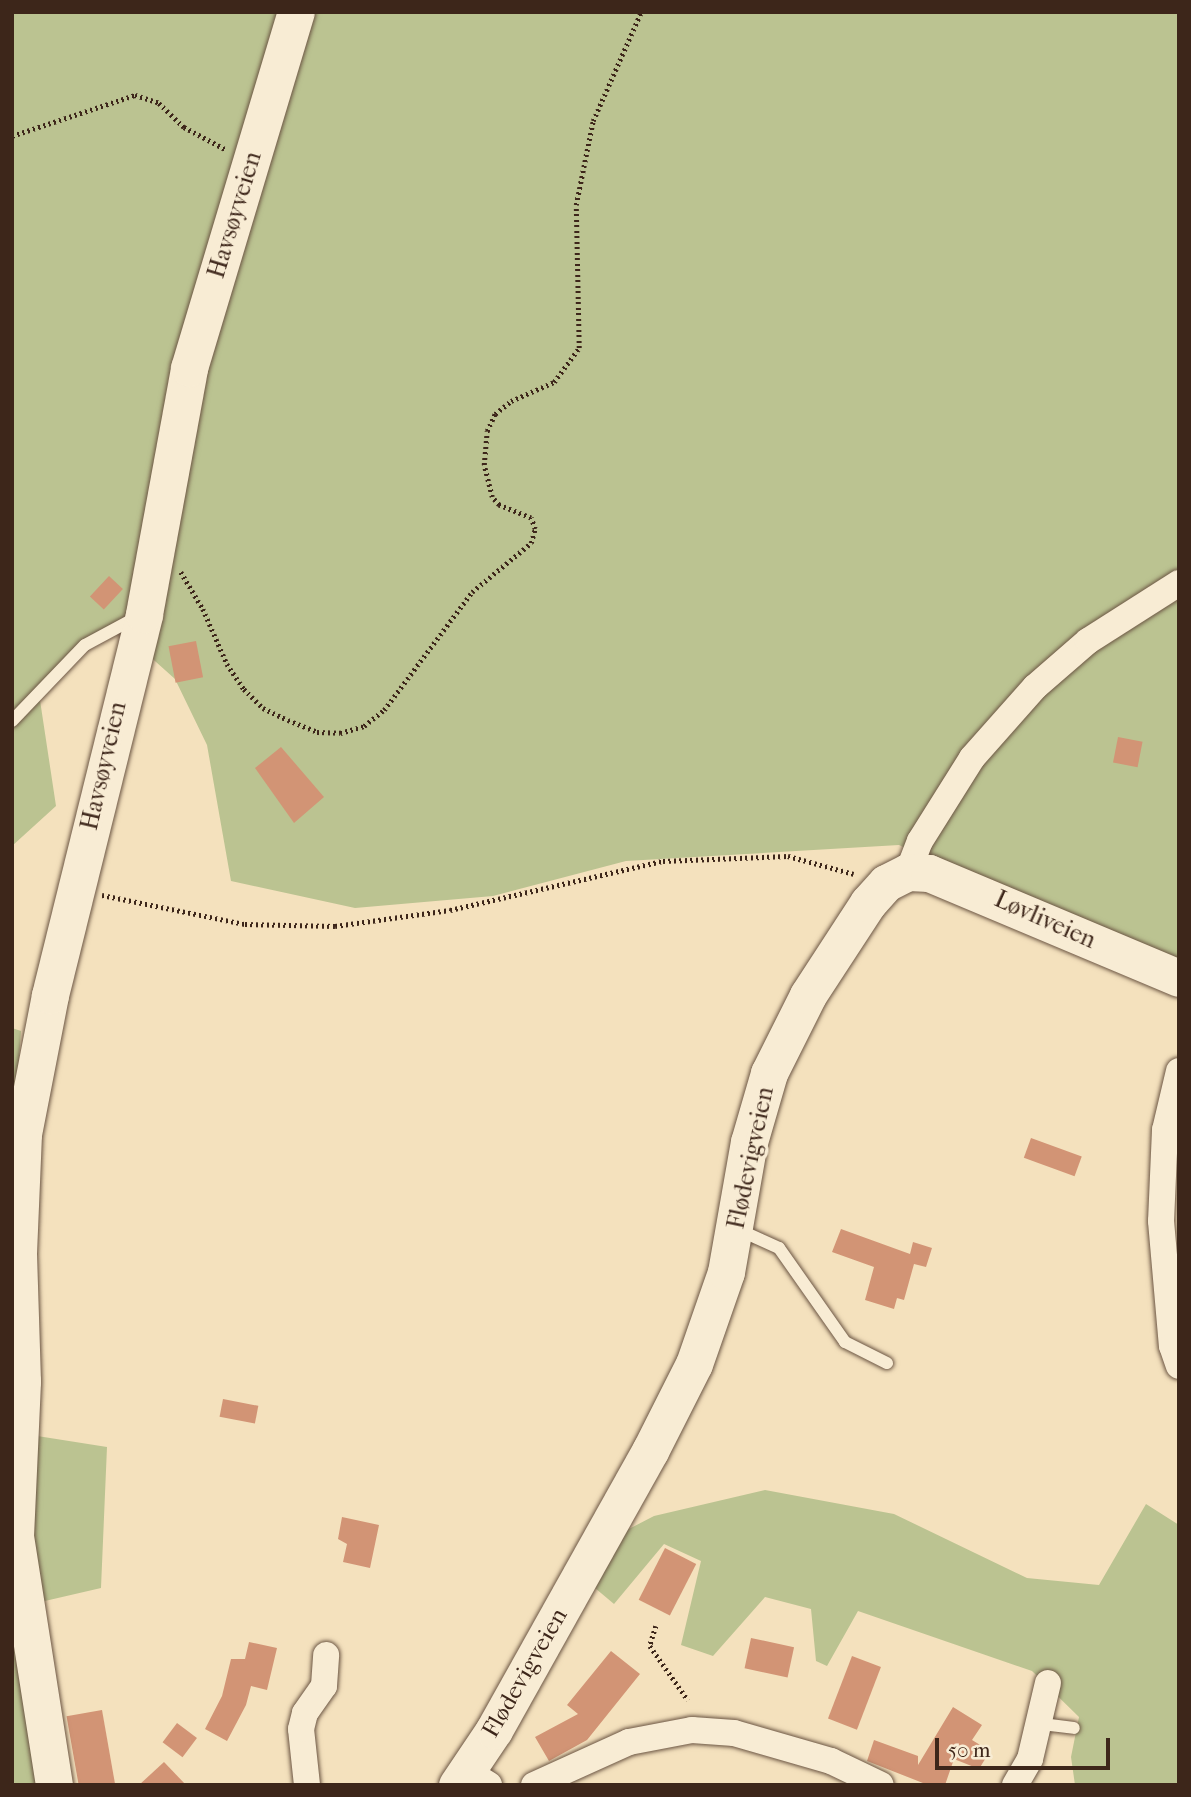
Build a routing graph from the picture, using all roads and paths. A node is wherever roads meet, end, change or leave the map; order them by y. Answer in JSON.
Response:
{"nodes":[{"id":1,"x":296,"y":12,"type":"edge"},
{"id":2,"x":641,"y":12,"type":"edge"},
{"id":3,"x":12,"y":136,"type":"edge"},
{"id":4,"x":251,"y":162,"type":"junction"},
{"id":5,"x":156,"y":546,"type":"junction"},
{"id":6,"x":1179,"y":583,"type":"edge"},
{"id":7,"x":144,"y":614,"type":"junction"},
{"id":8,"x":12,"y":721,"type":"edge"},
{"id":9,"x":897,"y":877,"type":"junction"},
{"id":10,"x":77,"y":888,"type":"junction"},
{"id":11,"x":1179,"y":978,"type":"edge"},
{"id":12,"x":1179,"y":1070,"type":"edge"},
{"id":13,"x":1170,"y":1214,"type":"edge"},
{"id":14,"x":737,"y":1228,"type":"junction"},
{"id":15,"x":887,"y":1363,"type":"dead end"},
{"id":16,"x":1179,"y":1366,"type":"edge"},
{"id":17,"x":14,"y":1533,"type":"edge"},
{"id":18,"x":656,"y":1626,"type":"dead end"},
{"id":19,"x":326,"y":1655,"type":"dead end"},
{"id":20,"x":1048,"y":1683,"type":"dead end"},
{"id":21,"x":688,"y":1700,"type":"dead end"},
{"id":22,"x":1042,"y":1724,"type":"junction"},
{"id":23,"x":1074,"y":1728,"type":"dead end"},
{"id":24,"x":471,"y":1780,"type":"edge"},
{"id":25,"x":54,"y":1785,"type":"edge"},
{"id":26,"x":307,"y":1785,"type":"edge"},
{"id":27,"x":534,"y":1785,"type":"edge"},
{"id":28,"x":881,"y":1785,"type":"edge"},
{"id":29,"x":1015,"y":1785,"type":"edge"}],
"edges":[{"from":1,"to":4,"type":"main road","name":"Havsøyveien"},
{"from":2,"to":5,"type":"path"},
{"from":3,"to":4,"type":"path"},
{"from":4,"to":5,"type":"main road","name":"Havsøyveien"},
{"from":5,"to":7,"type":"main road","name":"Havsøyveien"},
{"from":6,"to":9,"type":"street","name":"Flødevigveien"},
{"from":7,"to":8,"type":"lane"},
{"from":7,"to":10,"type":"main road","name":"Havsøyveien"},
{"from":9,"to":10,"type":"path"},
{"from":9,"to":11,"type":"main road","name":"Løvliveien"},
{"from":9,"to":14,"type":"main road","name":"Flødevigveien"},
{"from":10,"to":17,"type":"main road","name":"Havsøyveien"},
{"from":12,"to":13,"type":"street"},
{"from":13,"to":16,"type":"street"},
{"from":14,"to":15,"type":"lane"},
{"from":14,"to":24,"type":"main road","name":"Flødevigveien"},
{"from":17,"to":25,"type":"main road","name":"Havsøyveien"},
{"from":18,"to":21,"type":"path"},
{"from":19,"to":26,"type":"street"},
{"from":20,"to":22,"type":"street"},
{"from":22,"to":23,"type":"lane"},
{"from":22,"to":29,"type":"street"},
{"from":27,"to":28,"type":"street"}]}
